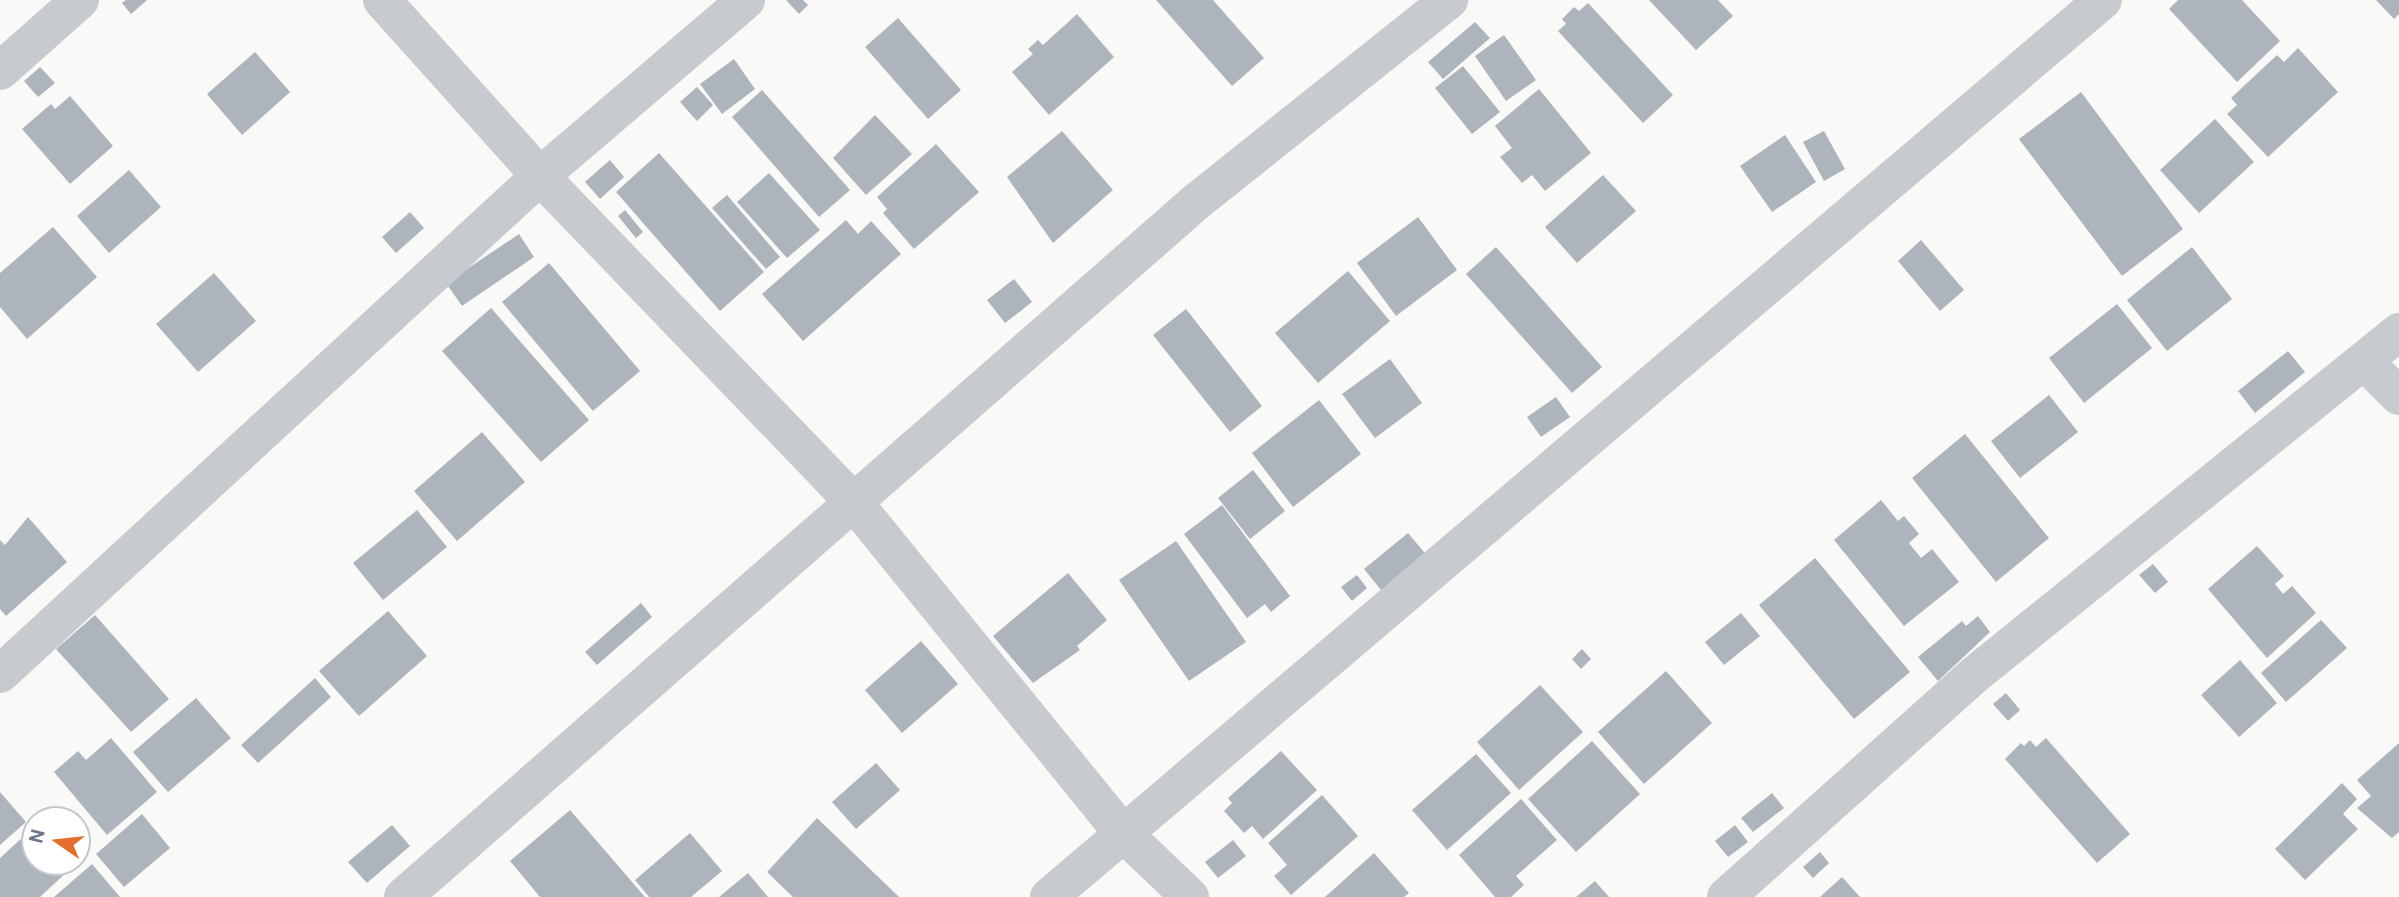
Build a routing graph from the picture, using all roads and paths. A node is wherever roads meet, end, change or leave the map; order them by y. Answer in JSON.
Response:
{"nodes":[{"id":1,"x":80,"y":0,"type":"edge"},
{"id":2,"x":382,"y":0,"type":"edge"},
{"id":3,"x":746,"y":0,"type":"edge"},
{"id":4,"x":1450,"y":0,"type":"edge"},
{"id":5,"x":2103,"y":0,"type":"edge"},
{"id":6,"x":0,"y":72,"type":"edge"},
{"id":7,"x":541,"y":176,"type":"junction"},
{"id":8,"x":2399,"y":332,"type":"edge"},
{"id":9,"x":2365,"y":362,"type":"junction"},
{"id":10,"x":2399,"y":397,"type":"edge"},
{"id":11,"x":852,"y":500,"type":"junction"},
{"id":12,"x":0,"y":674,"type":"edge"},
{"id":13,"x":1122,"y":832,"type":"junction"},
{"id":14,"x":403,"y":897,"type":"edge"},
{"id":15,"x":1049,"y":897,"type":"edge"},
{"id":16,"x":1190,"y":897,"type":"edge"},
{"id":17,"x":1726,"y":897,"type":"edge"}],
"edges":[{"from":1,"to":6,"type":"street"},
{"from":2,"to":7,"type":"street"},
{"from":3,"to":7,"type":"street"},
{"from":4,"to":11,"type":"street"},
{"from":5,"to":13,"type":"street"},
{"from":7,"to":11,"type":"street"},
{"from":7,"to":12,"type":"street"},
{"from":8,"to":9,"type":"street"},
{"from":9,"to":10,"type":"street"},
{"from":9,"to":17,"type":"street"},
{"from":11,"to":13,"type":"street"},
{"from":11,"to":14,"type":"street"},
{"from":13,"to":15,"type":"street"},
{"from":13,"to":16,"type":"street"}]}
